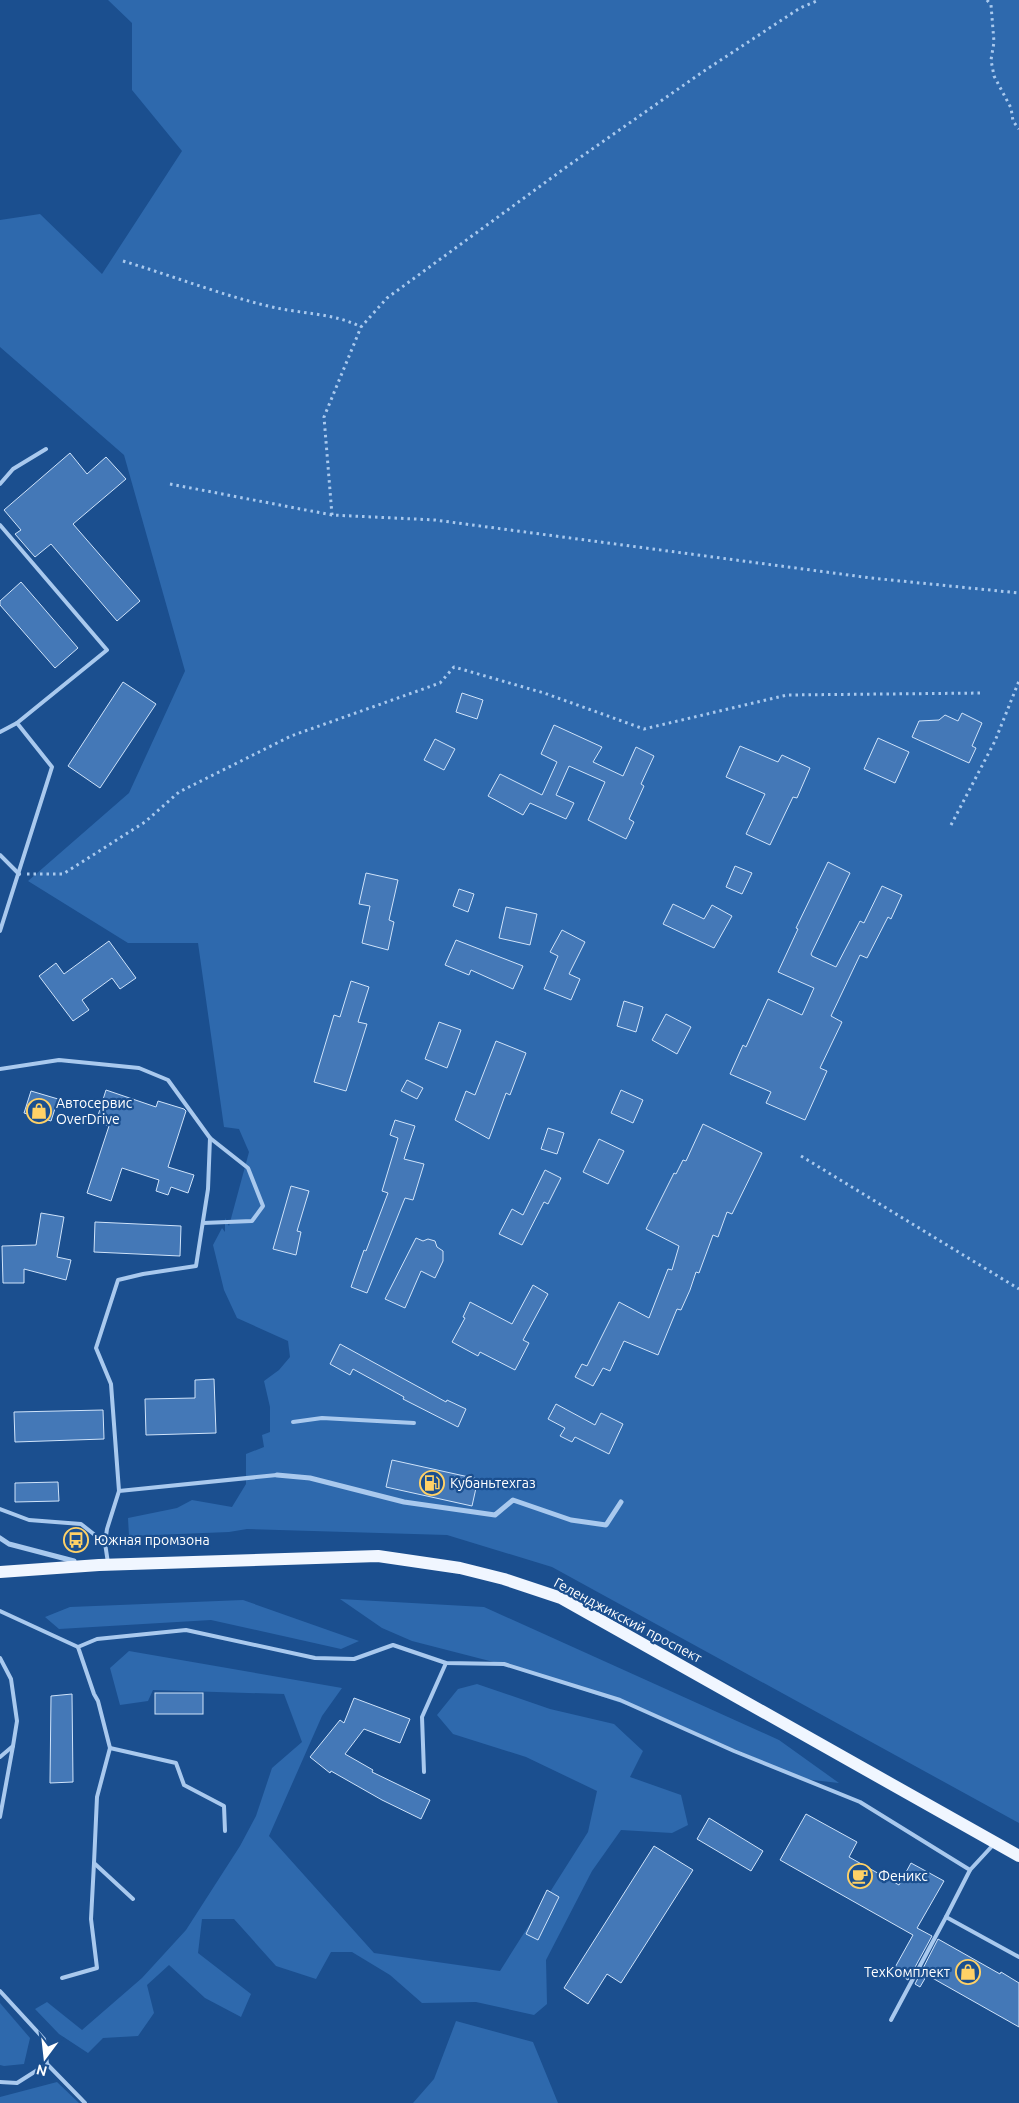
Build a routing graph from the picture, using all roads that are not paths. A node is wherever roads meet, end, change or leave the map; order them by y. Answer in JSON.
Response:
{"nodes":[{"id":1,"x":46,"y":449,"type":"dead end"},
{"id":2,"x":0,"y":484,"type":"edge"},
{"id":3,"x":0,"y":525,"type":"edge"},
{"id":4,"x":17,"y":723,"type":"junction"},
{"id":5,"x":0,"y":732,"type":"edge"},
{"id":6,"x":0,"y":856,"type":"edge"},
{"id":7,"x":19,"y":874,"type":"junction"},
{"id":8,"x":0,"y":931,"type":"edge"},
{"id":9,"x":0,"y":1069,"type":"edge"},
{"id":10,"x":210,"y":1138,"type":"junction"},
{"id":11,"x":203,"y":1223,"type":"junction"},
{"id":12,"x":294,"y":1422,"type":"dead end"},
{"id":13,"x":414,"y":1423,"type":"dead end"},
{"id":14,"x":277,"y":1474,"type":"joint"},
{"id":15,"x":119,"y":1491,"type":"junction"},
{"id":16,"x":620,"y":1502,"type":"dead end"},
{"id":17,"x":0,"y":1509,"type":"edge"},
{"id":18,"x":0,"y":1538,"type":"edge"},
{"id":19,"x":105,"y":1543,"type":"junction"},
{"id":20,"x":104,"y":1565,"type":"junction"},
{"id":21,"x":0,"y":1572,"type":"edge"},
{"id":22,"x":0,"y":1610,"type":"edge"},
{"id":23,"x":78,"y":1647,"type":"junction"},
{"id":24,"x":0,"y":1659,"type":"edge"},
{"id":25,"x":446,"y":1664,"type":"junction"},
{"id":26,"x":12,"y":1746,"type":"junction"},
{"id":27,"x":110,"y":1748,"type":"junction"},
{"id":28,"x":0,"y":1757,"type":"edge"},
{"id":29,"x":424,"y":1772,"type":"dead end"},
{"id":30,"x":0,"y":1817,"type":"edge"},
{"id":31,"x":225,"y":1832,"type":"dead end"},
{"id":32,"x":995,"y":1842,"type":"junction"},
{"id":33,"x":1019,"y":1856,"type":"edge"},
{"id":34,"x":94,"y":1862,"type":"junction"},
{"id":35,"x":970,"y":1870,"type":"junction"},
{"id":36,"x":133,"y":1899,"type":"dead end"},
{"id":37,"x":946,"y":1917,"type":"junction"},
{"id":38,"x":1019,"y":1957,"type":"edge"},
{"id":39,"x":62,"y":1978,"type":"dead end"},
{"id":40,"x":0,"y":1991,"type":"edge"},
{"id":41,"x":891,"y":2020,"type":"dead end"},
{"id":42,"x":47,"y":2064,"type":"junction"},
{"id":43,"x":0,"y":2082,"type":"edge"},
{"id":44,"x":84,"y":2103,"type":"edge"}],
"edges":[{"from":1,"to":2,"type":"lane"},
{"from":3,"to":4,"type":"lane"},
{"from":4,"to":5,"type":"lane"},
{"from":4,"to":7,"type":"lane"},
{"from":6,"to":7,"type":"lane"},
{"from":7,"to":8,"type":"lane"},
{"from":9,"to":10,"type":"lane"},
{"from":10,"to":11,"type":"lane"},
{"from":10,"to":11,"type":"lane"},
{"from":11,"to":15,"type":"lane"},
{"from":12,"to":13,"type":"lane"},
{"from":14,"to":15,"type":"lane"},
{"from":14,"to":16,"type":"street"},
{"from":15,"to":19,"type":"lane"},
{"from":17,"to":19,"type":"lane"},
{"from":18,"to":20,"type":"street"},
{"from":19,"to":20,"type":"lane"},
{"from":20,"to":21,"type":"main road","name":"Геленджикский проспект"},
{"from":20,"to":32,"type":"main road","name":"Геленджикский проспект"},
{"from":22,"to":23,"type":"lane"},
{"from":23,"to":25,"type":"lane"},
{"from":23,"to":27,"type":"lane"},
{"from":24,"to":26,"type":"lane"},
{"from":25,"to":29,"type":"lane"},
{"from":25,"to":35,"type":"lane"},
{"from":26,"to":28,"type":"lane"},
{"from":26,"to":30,"type":"lane"},
{"from":27,"to":31,"type":"lane"},
{"from":27,"to":34,"type":"lane"},
{"from":32,"to":33,"type":"main road","name":"Геленджикский проспект"},
{"from":32,"to":35,"type":"lane"},
{"from":34,"to":36,"type":"lane"},
{"from":34,"to":39,"type":"lane"},
{"from":35,"to":37,"type":"lane"},
{"from":37,"to":38,"type":"lane"},
{"from":37,"to":41,"type":"lane"},
{"from":40,"to":42,"type":"lane"},
{"from":42,"to":43,"type":"lane"},
{"from":42,"to":44,"type":"lane"}]}
